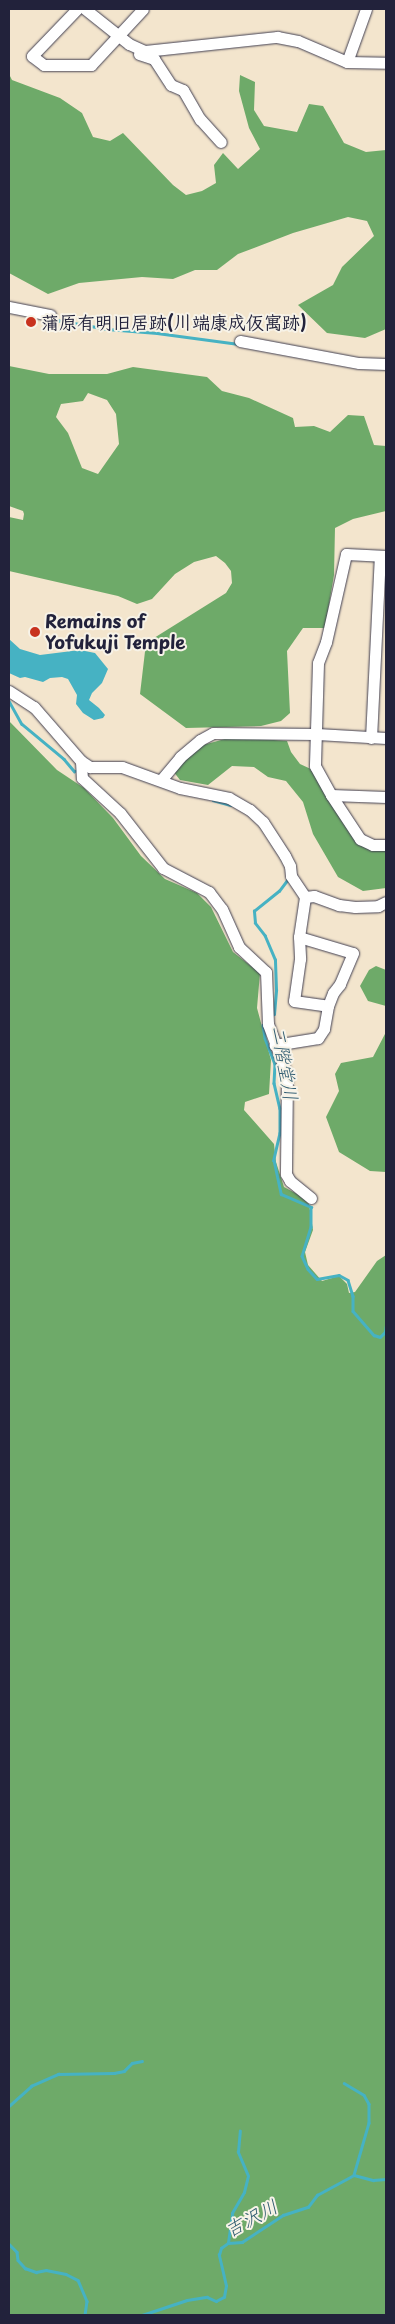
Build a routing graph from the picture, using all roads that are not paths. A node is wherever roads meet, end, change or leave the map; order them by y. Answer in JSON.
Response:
{"nodes":[{"id":1,"x":77,"y":9,"type":"edge"},
{"id":2,"x":85,"y":9,"type":"edge"},
{"id":3,"x":143,"y":9,"type":"edge"},
{"id":4,"x":366,"y":9,"type":"edge"},
{"id":5,"x":118,"y":34,"type":"junction"},
{"id":6,"x":129,"y":44,"type":"junction"},
{"id":7,"x":347,"y":62,"type":"junction"},
{"id":8,"x":386,"y":63,"type":"edge"},
{"id":9,"x":221,"y":142,"type":"dead end"},
{"id":10,"x":9,"y":307,"type":"edge"},
{"id":11,"x":50,"y":315,"type":"dead end"},
{"id":12,"x":240,"y":341,"type":"dead end"},
{"id":13,"x":386,"y":364,"type":"edge"},
{"id":14,"x":383,"y":556,"type":"edge"},
{"id":15,"x":9,"y":691,"type":"edge"},
{"id":16,"x":317,"y":734,"type":"junction"},
{"id":17,"x":371,"y":738,"type":"junction"},
{"id":18,"x":386,"y":738,"type":"edge"},
{"id":19,"x":81,"y":761,"type":"junction"},
{"id":20,"x":161,"y":780,"type":"junction"},
{"id":21,"x":331,"y":795,"type":"junction"},
{"id":22,"x":386,"y":797,"type":"edge"},
{"id":23,"x":386,"y":845,"type":"edge"},
{"id":24,"x":302,"y":892,"type":"junction"},
{"id":25,"x":386,"y":902,"type":"edge"},
{"id":26,"x":299,"y":937,"type":"junction"},
{"id":27,"x":328,"y":1006,"type":"junction"},
{"id":28,"x":275,"y":1045,"type":"junction"},
{"id":29,"x":312,"y":1198,"type":"dead end"}],
"edges":[{"from":1,"to":5,"type":"street"},
{"from":2,"to":5,"type":"street"},
{"from":3,"to":5,"type":"street"},
{"from":4,"to":7,"type":"street"},
{"from":5,"to":6,"type":"street"},
{"from":6,"to":7,"type":"street"},
{"from":6,"to":9,"type":"street"},
{"from":7,"to":8,"type":"street"},
{"from":10,"to":11,"type":"street"},
{"from":12,"to":13,"type":"street"},
{"from":14,"to":16,"type":"street"},
{"from":14,"to":17,"type":"street"},
{"from":15,"to":19,"type":"street"},
{"from":16,"to":17,"type":"street"},
{"from":16,"to":20,"type":"street"},
{"from":16,"to":21,"type":"street"},
{"from":17,"to":18,"type":"street"},
{"from":19,"to":20,"type":"street"},
{"from":19,"to":28,"type":"street"},
{"from":20,"to":24,"type":"street"},
{"from":21,"to":22,"type":"street"},
{"from":21,"to":23,"type":"street"},
{"from":24,"to":25,"type":"street"},
{"from":24,"to":26,"type":"street"},
{"from":26,"to":27,"type":"street"},
{"from":26,"to":27,"type":"street"},
{"from":27,"to":28,"type":"street"},
{"from":28,"to":29,"type":"street"}]}
